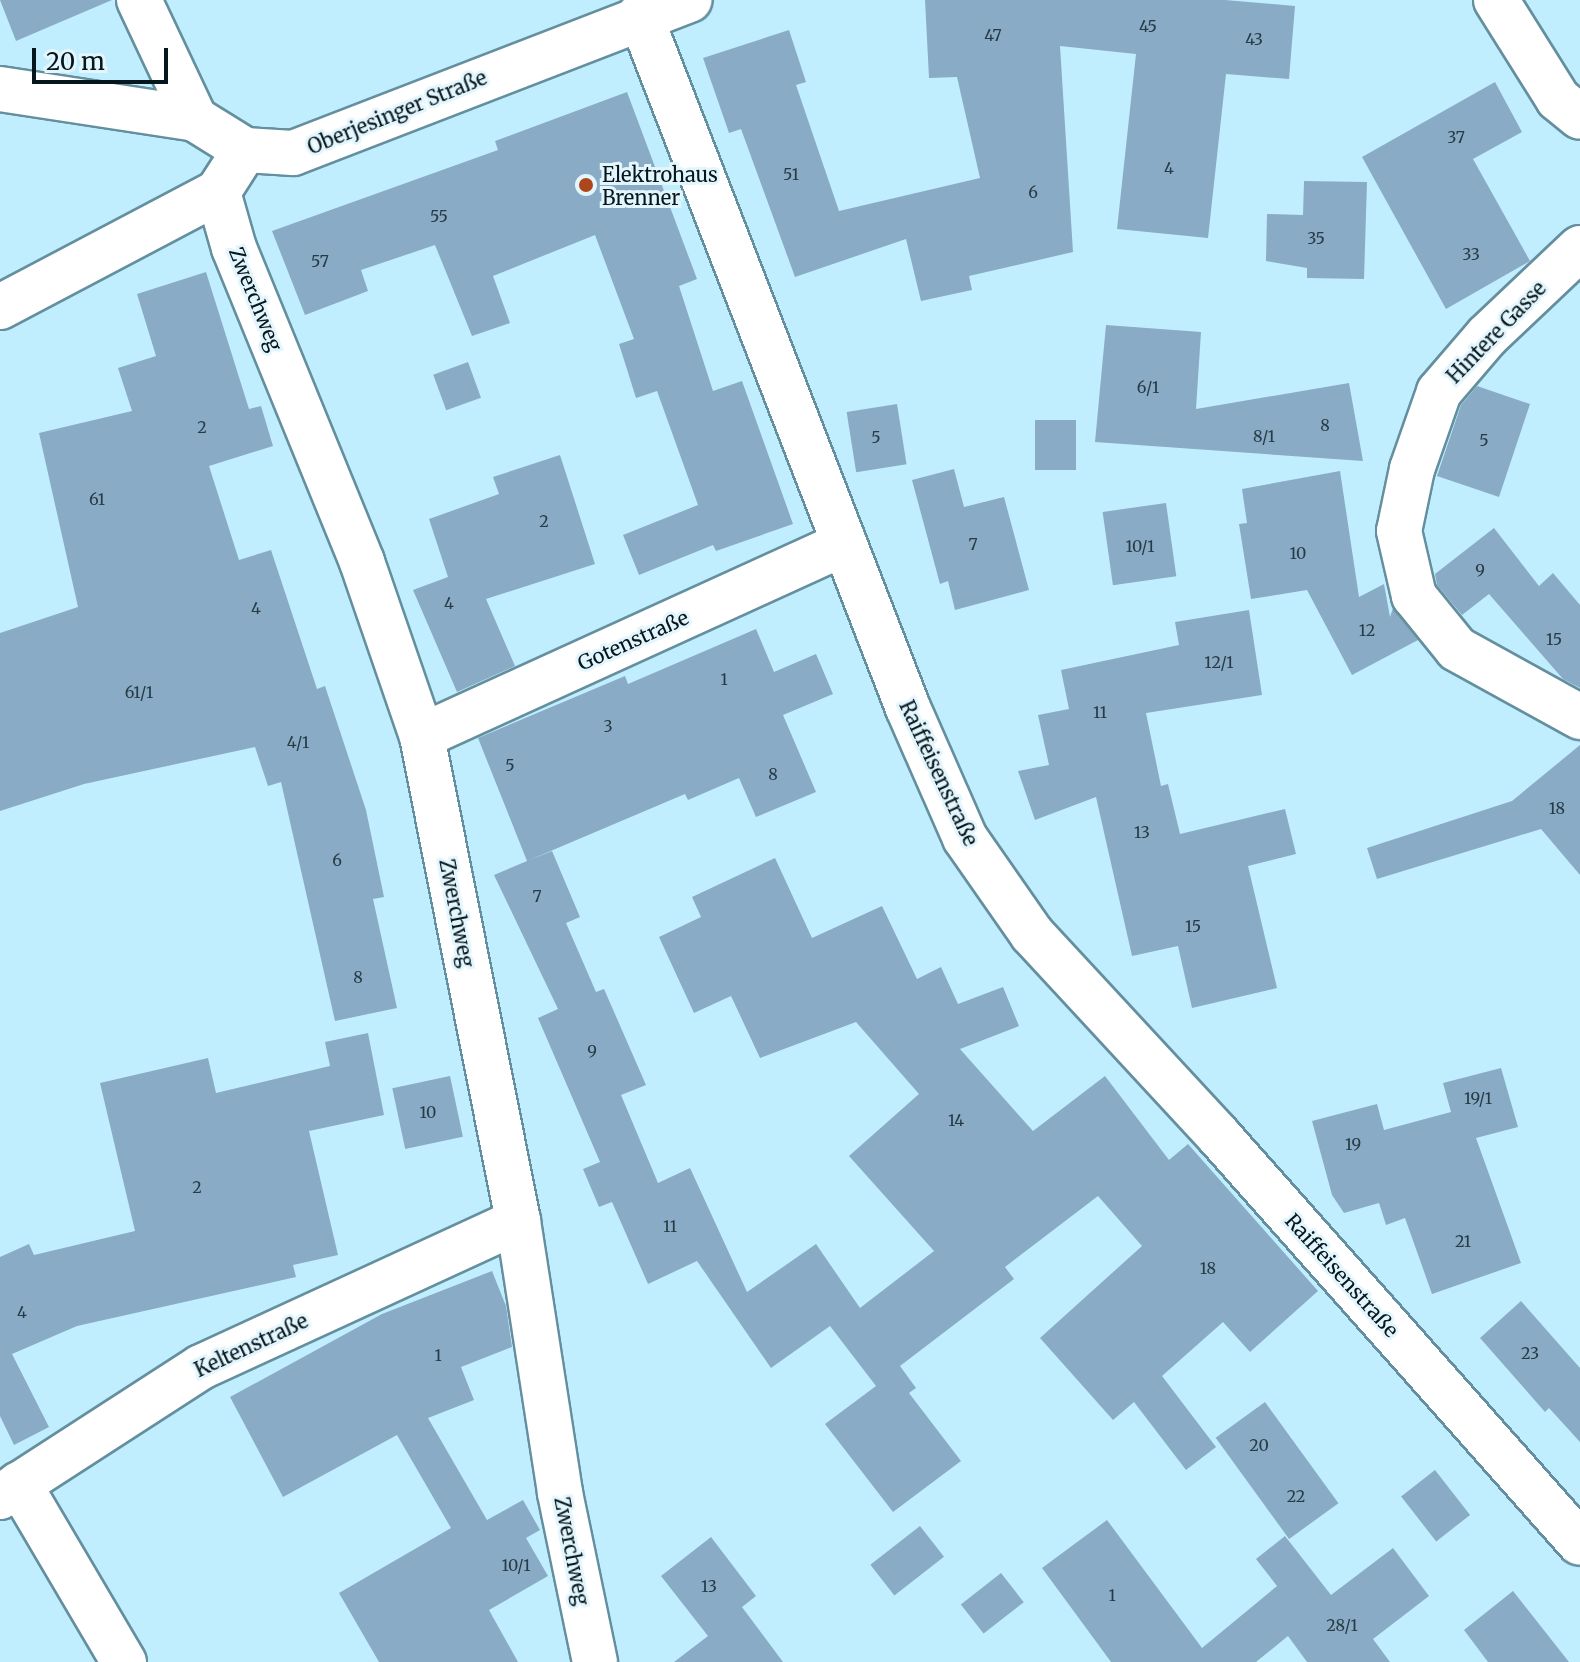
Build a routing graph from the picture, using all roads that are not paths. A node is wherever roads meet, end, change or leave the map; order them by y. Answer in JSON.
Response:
{"nodes":[{"id":1,"x":139,"y":0,"type":"edge"},
{"id":2,"x":689,"y":0,"type":"edge"},
{"id":3,"x":1496,"y":0,"type":"edge"},
{"id":4,"x":640,"y":15,"type":"junction"},
{"id":5,"x":0,"y":89,"type":"edge"},
{"id":6,"x":1580,"y":117,"type":"edge"},
{"id":7,"x":195,"y":119,"type":"junction"},
{"id":8,"x":245,"y":150,"type":"junction"},
{"id":9,"x":218,"y":192,"type":"junction"},
{"id":10,"x":1580,"y":248,"type":"edge"},
{"id":11,"x":0,"y":307,"type":"edge"},
{"id":12,"x":844,"y":544,"type":"junction"},
{"id":13,"x":1580,"y":717,"type":"edge"},
{"id":14,"x":422,"y":736,"type":"junction"},
{"id":15,"x":518,"y":1221,"type":"junction"},
{"id":16,"x":10,"y":1491,"type":"edge"},
{"id":17,"x":1580,"y":1543,"type":"edge"},
{"id":18,"x":124,"y":1662,"type":"edge"},
{"id":19,"x":595,"y":1662,"type":"edge"}],
"edges":[{"from":1,"to":7,"type":"street"},
{"from":2,"to":4,"type":"street","name":"Oberjesinger Straße"},
{"from":3,"to":6,"type":"street"},
{"from":4,"to":8,"type":"street","name":"Oberjesinger Straße"},
{"from":4,"to":12,"type":"street","name":"Raiffeisenstraße"},
{"from":5,"to":7,"type":"street"},
{"from":7,"to":8,"type":"street"},
{"from":8,"to":9,"type":"street"},
{"from":9,"to":11,"type":"street"},
{"from":9,"to":14,"type":"street","name":"Zwerchweg"},
{"from":10,"to":13,"type":"street","name":"Hintere Gasse"},
{"from":12,"to":14,"type":"street","name":"Gotenstraße"},
{"from":12,"to":17,"type":"street","name":"Raiffeisenstraße"},
{"from":14,"to":15,"type":"street","name":"Zwerchweg"},
{"from":15,"to":16,"type":"street","name":"Keltenstraße"},
{"from":15,"to":19,"type":"street","name":"Zwerchweg"},
{"from":16,"to":18,"type":"street"}]}
